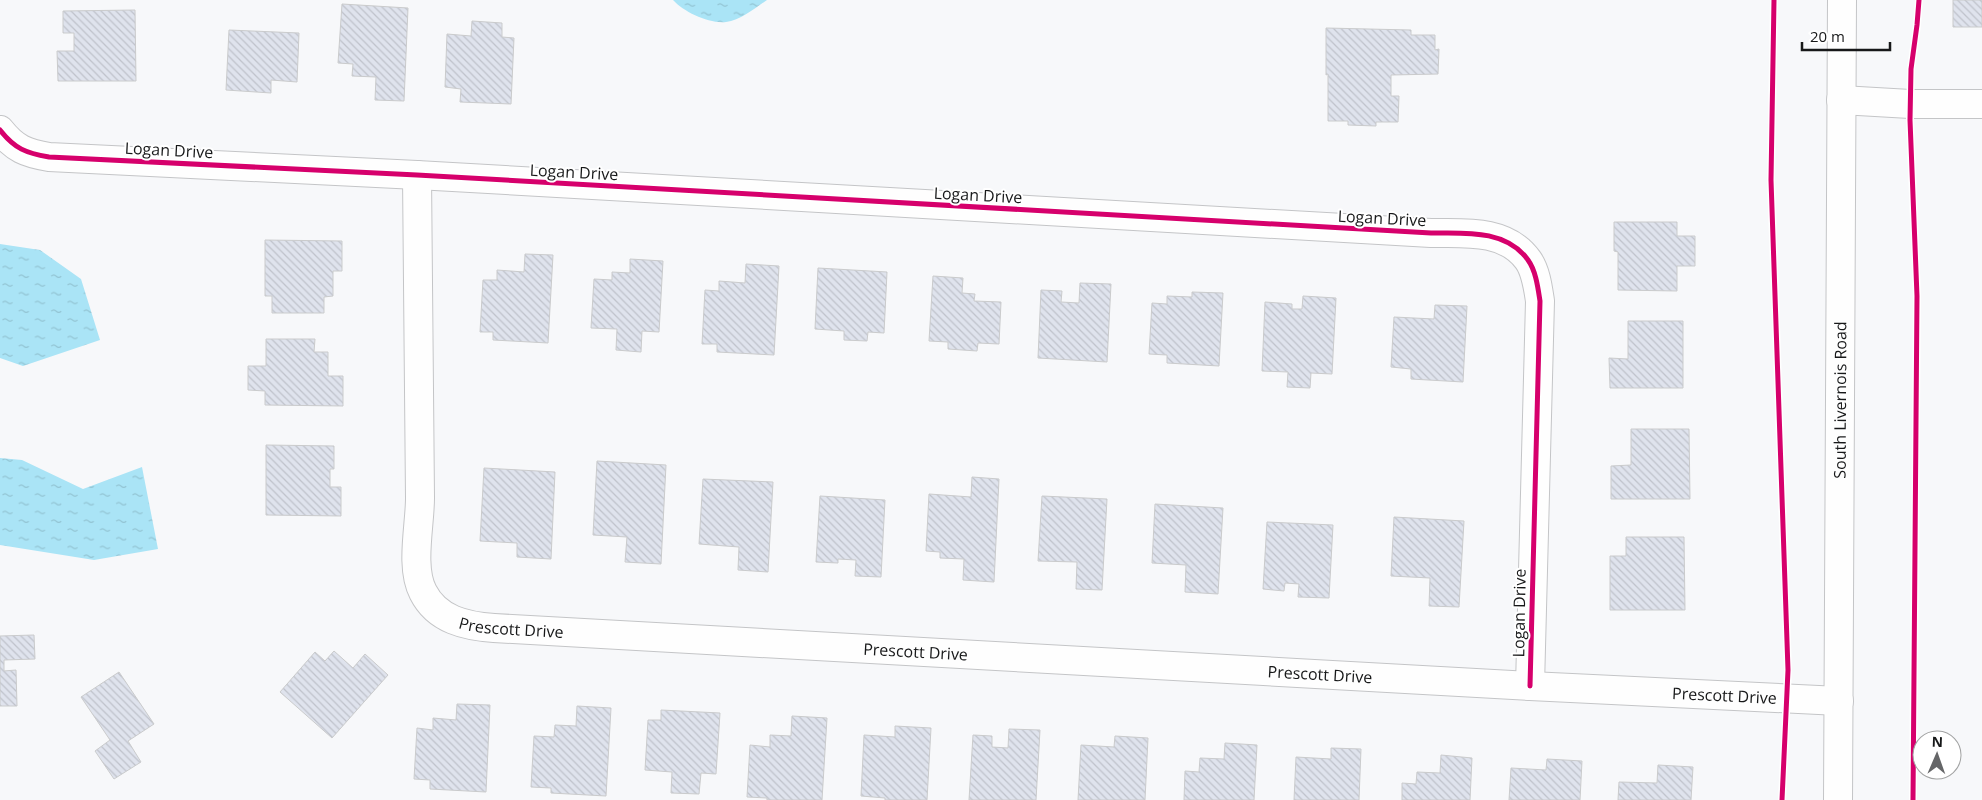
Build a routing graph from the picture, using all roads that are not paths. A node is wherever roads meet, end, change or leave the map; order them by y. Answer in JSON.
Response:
{"nodes":[{"id":1,"x":1842,"y":0,"type":"edge"},
{"id":2,"x":1841,"y":100,"type":"junction"},
{"id":3,"x":1982,"y":104,"type":"edge"},
{"id":4,"x":0,"y":130,"type":"edge"},
{"id":5,"x":417,"y":175,"type":"junction"},
{"id":6,"x":1530,"y":686,"type":"junction"},
{"id":7,"x":1839,"y":700,"type":"junction"},
{"id":8,"x":1838,"y":800,"type":"edge"}],
"edges":[{"from":1,"to":2,"type":"street","name":"South Livernois Road"},
{"from":2,"to":3,"type":"street"},
{"from":2,"to":7,"type":"street","name":"South Livernois Road"},
{"from":4,"to":5,"type":"street","name":"Logan Drive"},
{"from":5,"to":6,"type":"street","name":"Prescott Drive"},
{"from":5,"to":6,"type":"street","name":"Logan Drive"},
{"from":6,"to":7,"type":"street","name":"Prescott Drive"},
{"from":7,"to":8,"type":"street","name":"South Livernois Road"}]}
